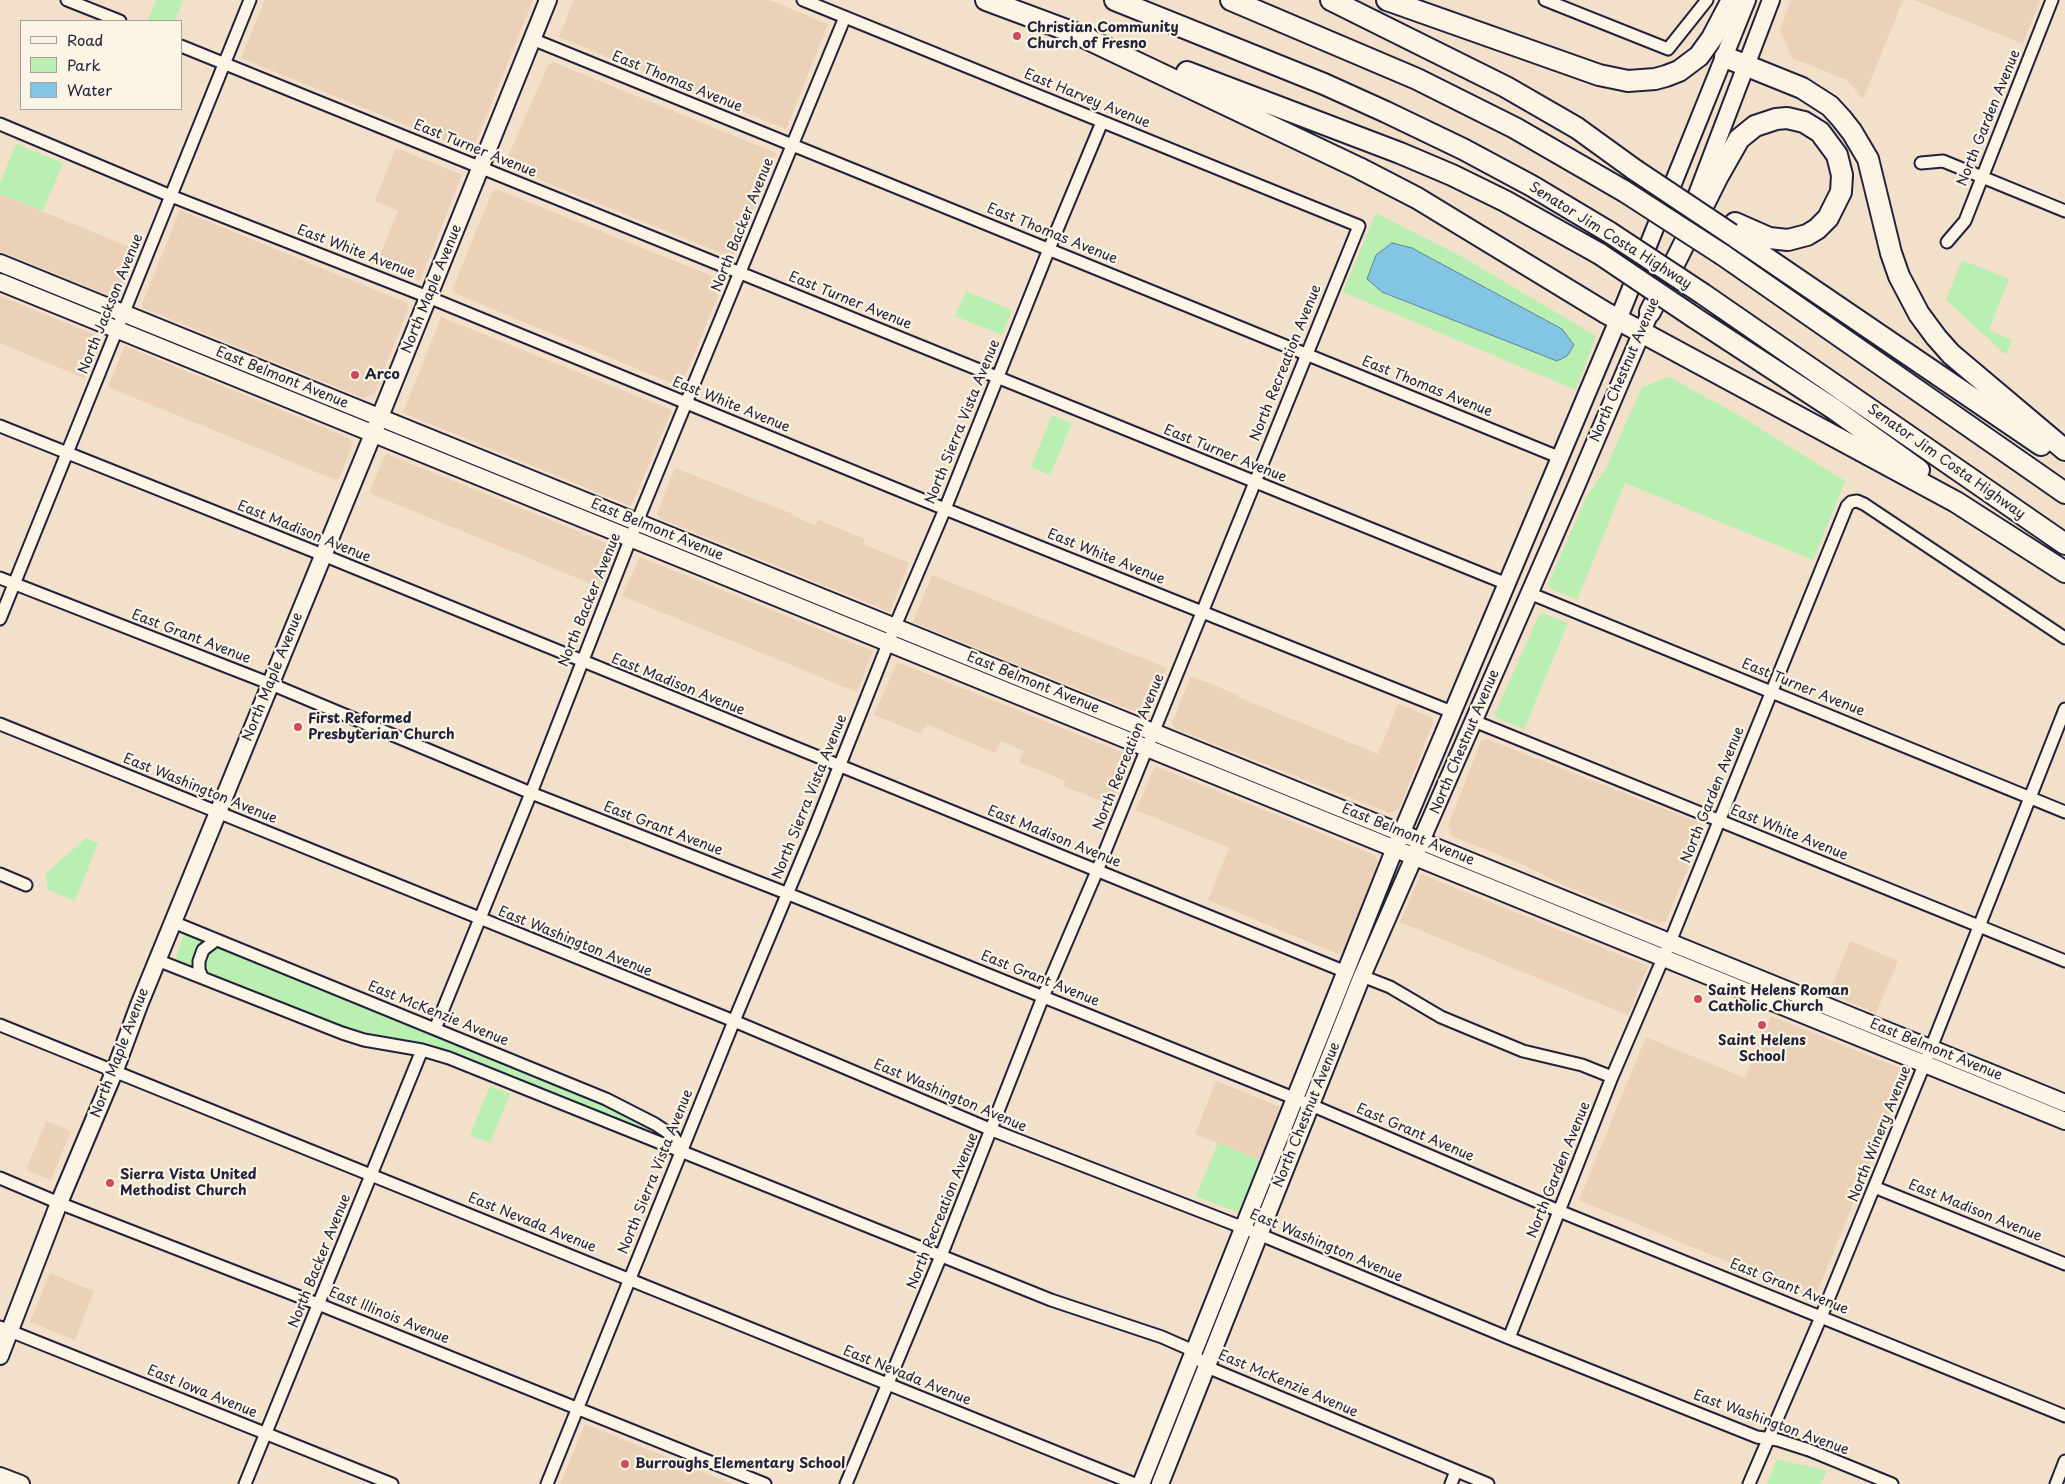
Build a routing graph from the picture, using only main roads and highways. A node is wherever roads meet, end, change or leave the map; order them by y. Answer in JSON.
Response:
{"nodes":[{"id":1,"x":548,"y":0,"type":"edge"},
{"id":2,"x":986,"y":0,"type":"edge"},
{"id":3,"x":1115,"y":0,"type":"edge"},
{"id":4,"x":1231,"y":0,"type":"edge"},
{"id":5,"x":1331,"y":0,"type":"edge"},
{"id":6,"x":1387,"y":0,"type":"edge"},
{"id":7,"x":1732,"y":0,"type":"edge"},
{"id":8,"x":1747,"y":0,"type":"edge"},
{"id":9,"x":1771,"y":0,"type":"edge"},
{"id":10,"x":1076,"y":34,"type":"junction"},
{"id":11,"x":1725,"y":57,"type":"junction"},
{"id":12,"x":1747,"y":66,"type":"junction"},
{"id":13,"x":1733,"y":228,"type":"junction"},
{"id":14,"x":0,"y":263,"type":"edge"},
{"id":15,"x":0,"y":282,"type":"edge"},
{"id":16,"x":1650,"y":312,"type":"junction"},
{"id":17,"x":1618,"y":320,"type":"junction"},
{"id":18,"x":1642,"y":332,"type":"junction"},
{"id":19,"x":380,"y":417,"type":"junction"},
{"id":20,"x":373,"y":434,"type":"junction"},
{"id":21,"x":2065,"y":450,"type":"edge"},
{"id":22,"x":2065,"y":462,"type":"edge"},
{"id":23,"x":2065,"y":493,"type":"edge"},
{"id":24,"x":2014,"y":538,"type":"junction"},
{"id":25,"x":2065,"y":544,"type":"edge"},
{"id":26,"x":2065,"y":572,"type":"edge"},
{"id":27,"x":1507,"y":584,"type":"junction"},
{"id":28,"x":1474,"y":721,"type":"junction"},
{"id":29,"x":1402,"y":833,"type":"junction"},
{"id":30,"x":1422,"y":841,"type":"junction"},
{"id":31,"x":1396,"y":849,"type":"junction"},
{"id":32,"x":1415,"y":856,"type":"junction"},
{"id":33,"x":2065,"y":1103,"type":"edge"},
{"id":34,"x":2065,"y":1121,"type":"edge"},
{"id":35,"x":5,"y":1329,"type":"edge"},
{"id":36,"x":0,"y":1356,"type":"edge"},
{"id":37,"x":0,"y":1476,"type":"edge"},
{"id":38,"x":21,"y":1484,"type":"edge"},
{"id":39,"x":1141,"y":1484,"type":"edge"},
{"id":40,"x":1160,"y":1484,"type":"edge"}],
"edges":[{"from":1,"to":19,"type":"main road","name":"North Maple Avenue"},
{"from":2,"to":10,"type":"highway"},
{"from":3,"to":25,"type":"highway","name":"Senator Jim Costa Highway","bridge":true},
{"from":4,"to":23,"type":"highway","bridge":true},
{"from":5,"to":13,"type":"highway","bridge":true},
{"from":6,"to":7,"type":"highway"},
{"from":8,"to":11,"type":"main road","name":"North Chestnut Avenue"},
{"from":9,"to":12,"type":"main road","name":"North Chestnut Avenue"},
{"from":10,"to":17,"type":"highway"},
{"from":10,"to":24,"type":"highway","bridge":true},
{"from":11,"to":12,"type":"highway"},
{"from":11,"to":17,"type":"main road","name":"North Chestnut Avenue"},
{"from":12,"to":16,"type":"main road","name":"North Chestnut Avenue"},
{"from":12,"to":21,"type":"highway"},
{"from":13,"to":16,"type":"highway"},
{"from":13,"to":22,"type":"highway"},
{"from":14,"to":19,"type":"main road","name":"East Belmont Avenue"},
{"from":15,"to":20,"type":"main road","name":"East Belmont Avenue"},
{"from":16,"to":18,"type":"main road","name":"North Chestnut Avenue"},
{"from":17,"to":18,"type":"highway"},
{"from":17,"to":27,"type":"main road","name":"North Chestnut Avenue"},
{"from":18,"to":24,"type":"highway"},
{"from":18,"to":28,"type":"main road","name":"North Chestnut Avenue"},
{"from":19,"to":20,"type":"main road","name":"North Maple Avenue"},
{"from":19,"to":29,"type":"main road","name":"East Belmont Avenue"},
{"from":20,"to":31,"type":"main road","name":"East Belmont Avenue"},
{"from":20,"to":35,"type":"main road","name":"North Maple Avenue"},
{"from":24,"to":26,"type":"highway"},
{"from":27,"to":28,"type":"main road"},
{"from":27,"to":29,"type":"main road","name":"North Chestnut Avenue"},
{"from":28,"to":30,"type":"main road","name":"North Chestnut Avenue"},
{"from":29,"to":30,"type":"main road","name":"East Belmont Avenue"},
{"from":29,"to":31,"type":"main road","name":"North Chestnut Avenue"},
{"from":30,"to":32,"type":"main road","name":"North Chestnut Avenue"},
{"from":30,"to":33,"type":"main road","name":"East Belmont Avenue"},
{"from":31,"to":32,"type":"main road","name":"East Belmont Avenue"},
{"from":31,"to":39,"type":"main road","name":"North Chestnut Avenue"},
{"from":32,"to":34,"type":"main road","name":"East Belmont Avenue"},
{"from":32,"to":40,"type":"main road","name":"North Chestnut Avenue"},
{"from":35,"to":36,"type":"main road","name":"North Maple Avenue"},
{"from":37,"to":38,"type":"main road"}]}
